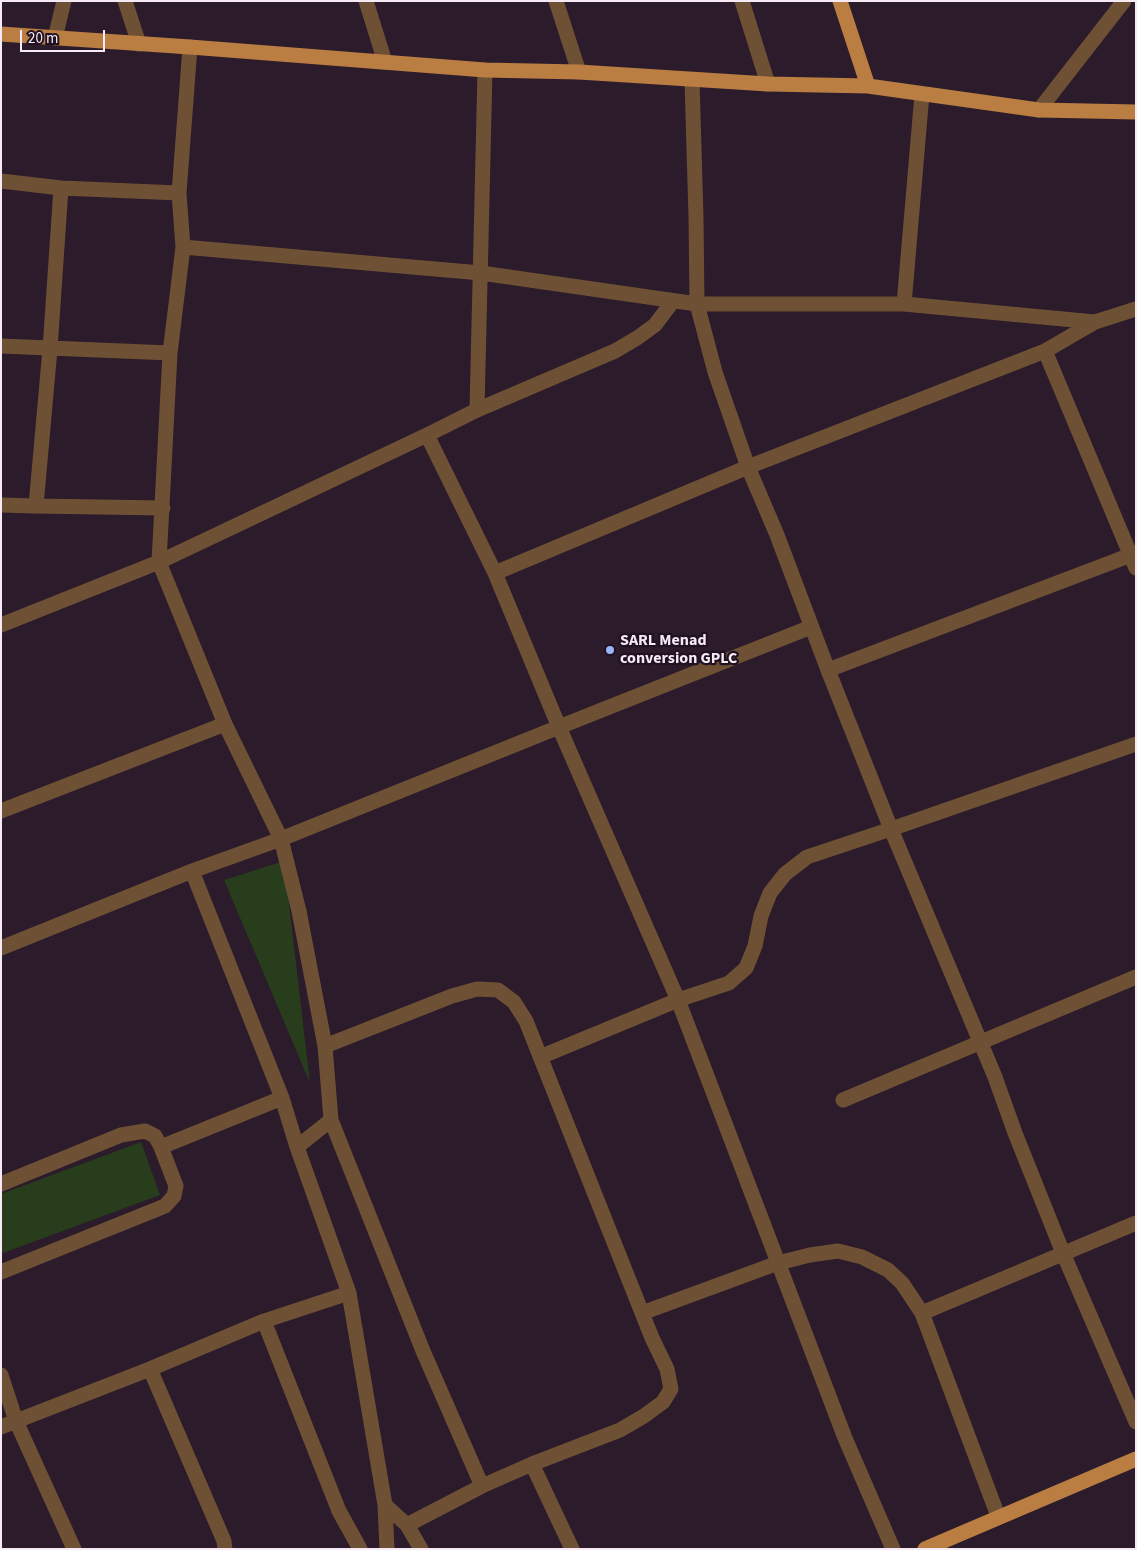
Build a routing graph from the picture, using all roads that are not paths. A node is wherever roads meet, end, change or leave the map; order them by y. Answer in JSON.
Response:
{"nodes":[{"id":1,"x":64,"y":1,"type":"edge"},
{"id":2,"x":125,"y":1,"type":"edge"},
{"id":3,"x":366,"y":1,"type":"edge"},
{"id":4,"x":556,"y":1,"type":"edge"},
{"id":5,"x":742,"y":1,"type":"edge"},
{"id":6,"x":840,"y":1,"type":"edge"},
{"id":7,"x":1124,"y":1,"type":"edge"},
{"id":8,"x":1,"y":34,"type":"edge"},
{"id":9,"x":55,"y":38,"type":"junction"},
{"id":10,"x":139,"y":44,"type":"junction"},
{"id":11,"x":190,"y":47,"type":"junction"},
{"id":12,"x":385,"y":62,"type":"junction"},
{"id":13,"x":485,"y":70,"type":"junction"},
{"id":14,"x":580,"y":72,"type":"junction"},
{"id":15,"x":692,"y":80,"type":"junction"},
{"id":16,"x":768,"y":84,"type":"junction"},
{"id":17,"x":868,"y":86,"type":"junction"},
{"id":18,"x":922,"y":94,"type":"junction"},
{"id":19,"x":1039,"y":110,"type":"junction"},
{"id":20,"x":1136,"y":112,"type":"edge"},
{"id":21,"x":1,"y":181,"type":"edge"},
{"id":22,"x":61,"y":188,"type":"junction"},
{"id":23,"x":179,"y":193,"type":"junction"},
{"id":24,"x":183,"y":247,"type":"junction"},
{"id":25,"x":481,"y":273,"type":"junction"},
{"id":26,"x":673,"y":301,"type":"junction"},
{"id":27,"x":697,"y":304,"type":"junction"},
{"id":28,"x":904,"y":304,"type":"junction"},
{"id":29,"x":1136,"y":308,"type":"edge"},
{"id":30,"x":1095,"y":322,"type":"junction"},
{"id":31,"x":1,"y":346,"type":"edge"},
{"id":32,"x":50,"y":349,"type":"junction"},
{"id":33,"x":1045,"y":351,"type":"junction"},
{"id":34,"x":170,"y":353,"type":"junction"},
{"id":35,"x":477,"y":410,"type":"junction"},
{"id":36,"x":427,"y":435,"type":"junction"},
{"id":37,"x":748,"y":467,"type":"junction"},
{"id":38,"x":1,"y":505,"type":"edge"},
{"id":39,"x":36,"y":506,"type":"junction"},
{"id":40,"x":163,"y":508,"type":"junction"},
{"id":41,"x":1134,"y":558,"type":"edge"},
{"id":42,"x":159,"y":562,"type":"junction"},
{"id":43,"x":495,"y":573,"type":"junction"},
{"id":44,"x":1,"y":625,"type":"edge"},
{"id":45,"x":811,"y":627,"type":"junction"},
{"id":46,"x":828,"y":670,"type":"junction"},
{"id":47,"x":225,"y":724,"type":"junction"},
{"id":48,"x":559,"y":726,"type":"junction"},
{"id":49,"x":1136,"y":744,"type":"edge"},
{"id":50,"x":1,"y":811,"type":"edge"},
{"id":51,"x":892,"y":830,"type":"junction"},
{"id":52,"x":281,"y":839,"type":"junction"},
{"id":53,"x":192,"y":871,"type":"junction"},
{"id":54,"x":1,"y":948,"type":"edge"},
{"id":55,"x":1136,"y":977,"type":"edge"},
{"id":56,"x":678,"y":1000,"type":"junction"},
{"id":57,"x":980,"y":1042,"type":"junction"},
{"id":58,"x":326,"y":1046,"type":"junction"},
{"id":59,"x":540,"y":1057,"type":"junction"},
{"id":60,"x":282,"y":1098,"type":"junction"},
{"id":61,"x":843,"y":1100,"type":"dead end"},
{"id":62,"x":331,"y":1120,"type":"junction"},
{"id":63,"x":162,"y":1147,"type":"junction"},
{"id":64,"x":297,"y":1147,"type":"junction"},
{"id":65,"x":1,"y":1184,"type":"edge"},
{"id":66,"x":1136,"y":1223,"type":"edge"},
{"id":67,"x":1063,"y":1253,"type":"junction"},
{"id":68,"x":778,"y":1263,"type":"junction"},
{"id":69,"x":1,"y":1272,"type":"edge"},
{"id":70,"x":349,"y":1293,"type":"junction"},
{"id":71,"x":642,"y":1313,"type":"junction"},
{"id":72,"x":922,"y":1313,"type":"junction"},
{"id":73,"x":264,"y":1321,"type":"junction"},
{"id":74,"x":150,"y":1369,"type":"junction"},
{"id":75,"x":1,"y":1375,"type":"edge"},
{"id":76,"x":16,"y":1421,"type":"junction"},
{"id":77,"x":1136,"y":1422,"type":"edge"},
{"id":78,"x":1,"y":1427,"type":"edge"},
{"id":79,"x":1136,"y":1459,"type":"edge"},
{"id":80,"x":532,"y":1464,"type":"junction"},
{"id":81,"x":482,"y":1486,"type":"junction"},
{"id":82,"x":385,"y":1505,"type":"junction"},
{"id":83,"x":998,"y":1516,"type":"junction"},
{"id":84,"x":407,"y":1525,"type":"junction"},
{"id":85,"x":74,"y":1549,"type":"edge"},
{"id":86,"x":225,"y":1549,"type":"edge"},
{"id":87,"x":360,"y":1549,"type":"edge"},
{"id":88,"x":387,"y":1549,"type":"edge"},
{"id":89,"x":421,"y":1549,"type":"edge"},
{"id":90,"x":572,"y":1549,"type":"edge"},
{"id":91,"x":893,"y":1549,"type":"edge"},
{"id":92,"x":925,"y":1549,"type":"edge"}],
"edges":[{"from":1,"to":9,"type":"street"},
{"from":2,"to":10,"type":"street"},
{"from":3,"to":12,"type":"street"},
{"from":4,"to":14,"type":"street"},
{"from":5,"to":16,"type":"street"},
{"from":6,"to":17,"type":"main road"},
{"from":7,"to":19,"type":"street"},
{"from":8,"to":9,"type":"main road"},
{"from":9,"to":10,"type":"main road"},
{"from":10,"to":11,"type":"main road"},
{"from":11,"to":12,"type":"main road"},
{"from":11,"to":23,"type":"street"},
{"from":12,"to":13,"type":"main road"},
{"from":13,"to":14,"type":"main road"},
{"from":13,"to":25,"type":"street"},
{"from":14,"to":15,"type":"main road"},
{"from":15,"to":16,"type":"main road"},
{"from":15,"to":27,"type":"street"},
{"from":16,"to":17,"type":"main road"},
{"from":17,"to":18,"type":"main road"},
{"from":18,"to":19,"type":"main road"},
{"from":18,"to":28,"type":"street"},
{"from":19,"to":20,"type":"main road"},
{"from":21,"to":22,"type":"street"},
{"from":22,"to":23,"type":"street"},
{"from":22,"to":32,"type":"street"},
{"from":23,"to":24,"type":"street"},
{"from":24,"to":25,"type":"street"},
{"from":24,"to":34,"type":"street"},
{"from":25,"to":26,"type":"street"},
{"from":25,"to":35,"type":"street"},
{"from":26,"to":27,"type":"street"},
{"from":26,"to":35,"type":"street"},
{"from":27,"to":28,"type":"street"},
{"from":27,"to":37,"type":"street"},
{"from":28,"to":30,"type":"street"},
{"from":29,"to":30,"type":"street"},
{"from":30,"to":33,"type":"street"},
{"from":31,"to":32,"type":"street"},
{"from":32,"to":34,"type":"street"},
{"from":32,"to":39,"type":"street"},
{"from":33,"to":37,"type":"street"},
{"from":33,"to":41,"type":"street"},
{"from":34,"to":40,"type":"street"},
{"from":35,"to":36,"type":"street"},
{"from":36,"to":42,"type":"street"},
{"from":36,"to":43,"type":"street"},
{"from":37,"to":43,"type":"street"},
{"from":37,"to":45,"type":"street"},
{"from":38,"to":39,"type":"street"},
{"from":39,"to":40,"type":"street"},
{"from":40,"to":42,"type":"street"},
{"from":41,"to":46,"type":"street"},
{"from":42,"to":44,"type":"street"},
{"from":42,"to":47,"type":"street"},
{"from":43,"to":48,"type":"street"},
{"from":45,"to":46,"type":"street"},
{"from":45,"to":48,"type":"street"},
{"from":46,"to":51,"type":"street"},
{"from":47,"to":50,"type":"street"},
{"from":47,"to":52,"type":"street"},
{"from":48,"to":52,"type":"street"},
{"from":48,"to":56,"type":"street"},
{"from":49,"to":51,"type":"street"},
{"from":51,"to":56,"type":"street"},
{"from":51,"to":57,"type":"street"},
{"from":52,"to":53,"type":"street"},
{"from":52,"to":58,"type":"street"},
{"from":53,"to":54,"type":"street"},
{"from":53,"to":60,"type":"street"},
{"from":55,"to":57,"type":"street"},
{"from":56,"to":59,"type":"street"},
{"from":56,"to":68,"type":"street"},
{"from":57,"to":61,"type":"street"},
{"from":57,"to":67,"type":"street"},
{"from":58,"to":59,"type":"street"},
{"from":58,"to":62,"type":"street"},
{"from":59,"to":71,"type":"street"},
{"from":60,"to":63,"type":"street"},
{"from":60,"to":64,"type":"street"},
{"from":62,"to":64,"type":"street"},
{"from":62,"to":81,"type":"street"},
{"from":63,"to":65,"type":"street"},
{"from":63,"to":69,"type":"street"},
{"from":64,"to":70,"type":"street"},
{"from":66,"to":67,"type":"street"},
{"from":67,"to":72,"type":"street"},
{"from":67,"to":77,"type":"street"},
{"from":68,"to":71,"type":"street"},
{"from":68,"to":72,"type":"street"},
{"from":68,"to":91,"type":"street"},
{"from":70,"to":73,"type":"street"},
{"from":70,"to":82,"type":"street"},
{"from":71,"to":80,"type":"street"},
{"from":72,"to":83,"type":"street"},
{"from":73,"to":74,"type":"street"},
{"from":73,"to":87,"type":"street"},
{"from":74,"to":76,"type":"street"},
{"from":74,"to":86,"type":"street"},
{"from":75,"to":76,"type":"street"},
{"from":76,"to":78,"type":"street"},
{"from":76,"to":85,"type":"street"},
{"from":79,"to":83,"type":"main road"},
{"from":80,"to":81,"type":"street"},
{"from":80,"to":90,"type":"street"},
{"from":81,"to":84,"type":"street"},
{"from":82,"to":84,"type":"street"},
{"from":82,"to":88,"type":"street"},
{"from":83,"to":92,"type":"main road"},
{"from":84,"to":89,"type":"street"}]}
